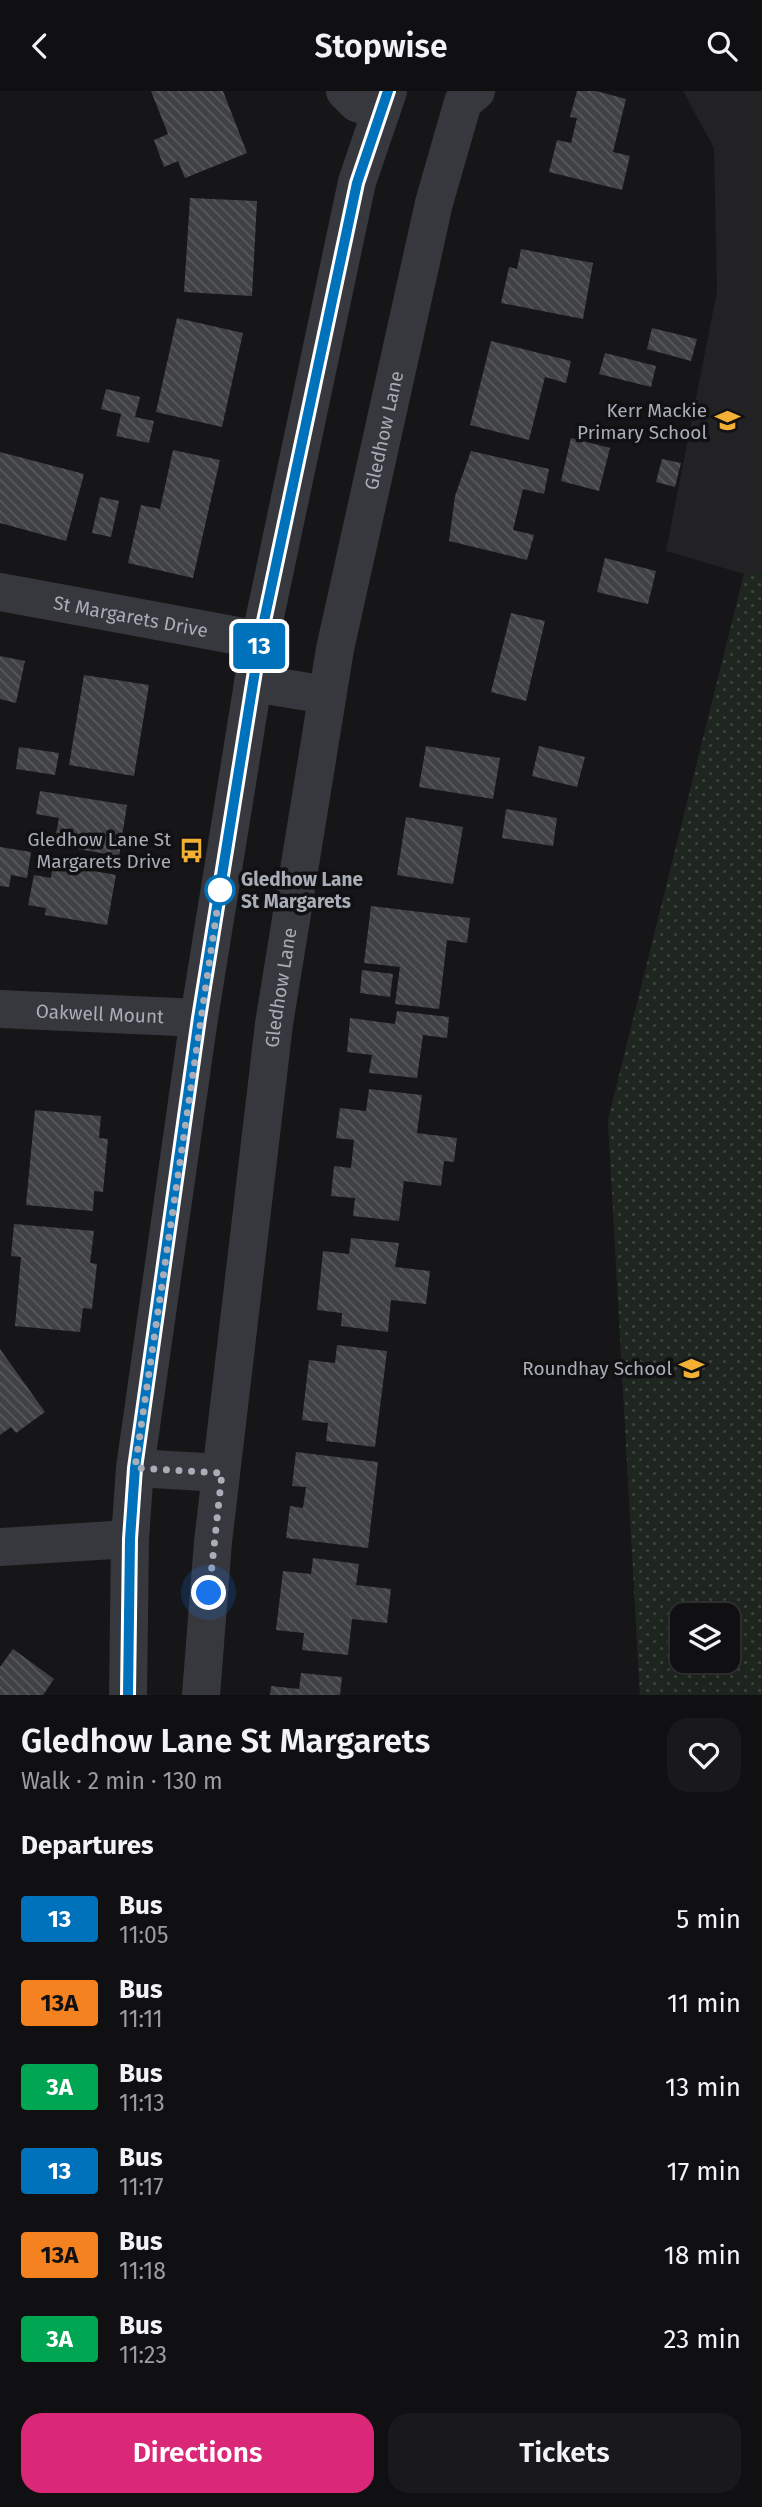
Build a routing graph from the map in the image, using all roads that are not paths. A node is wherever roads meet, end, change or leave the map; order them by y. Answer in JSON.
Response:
{"nodes":[{"id":1,"x":345,"y":91,"type":"edge"},
{"id":2,"x":476,"y":91,"type":"edge"},
{"id":3,"x":384,"y":101,"type":"edge"},
{"id":4,"x":0,"y":592,"type":"edge"},
{"id":5,"x":260,"y":640,"type":"junction"},
{"id":6,"x":253,"y":683,"type":"junction"},
{"id":7,"x":327,"y":695,"type":"junction"},
{"id":8,"x":0,"y":1009,"type":"edge"},
{"id":9,"x":199,"y":1018,"type":"junction"},
{"id":10,"x":135,"y":1468,"type":"junction"},
{"id":11,"x":222,"y":1473,"type":"junction"},
{"id":12,"x":130,"y":1539,"type":"junction"},
{"id":13,"x":0,"y":1547,"type":"edge"},
{"id":14,"x":128,"y":1695,"type":"edge"},
{"id":15,"x":201,"y":1695,"type":"edge"}],
"edges":[{"from":1,"to":3,"type":"street"},
{"from":2,"to":7,"type":"street","name":"Gledhow Lane"},
{"from":3,"to":5,"type":"street"},
{"from":4,"to":5,"type":"street","name":"St Margarets Drive"},
{"from":5,"to":6,"type":"street"},
{"from":6,"to":7,"type":"street"},
{"from":6,"to":9,"type":"street"},
{"from":7,"to":11,"type":"street","name":"Gledhow Lane"},
{"from":8,"to":9,"type":"street","name":"Oakwell Mount"},
{"from":9,"to":10,"type":"street"},
{"from":10,"to":11,"type":"street"},
{"from":10,"to":12,"type":"street"},
{"from":11,"to":15,"type":"street","name":"Gledhow Lane"},
{"from":12,"to":13,"type":"street"},
{"from":12,"to":14,"type":"street"}]}
